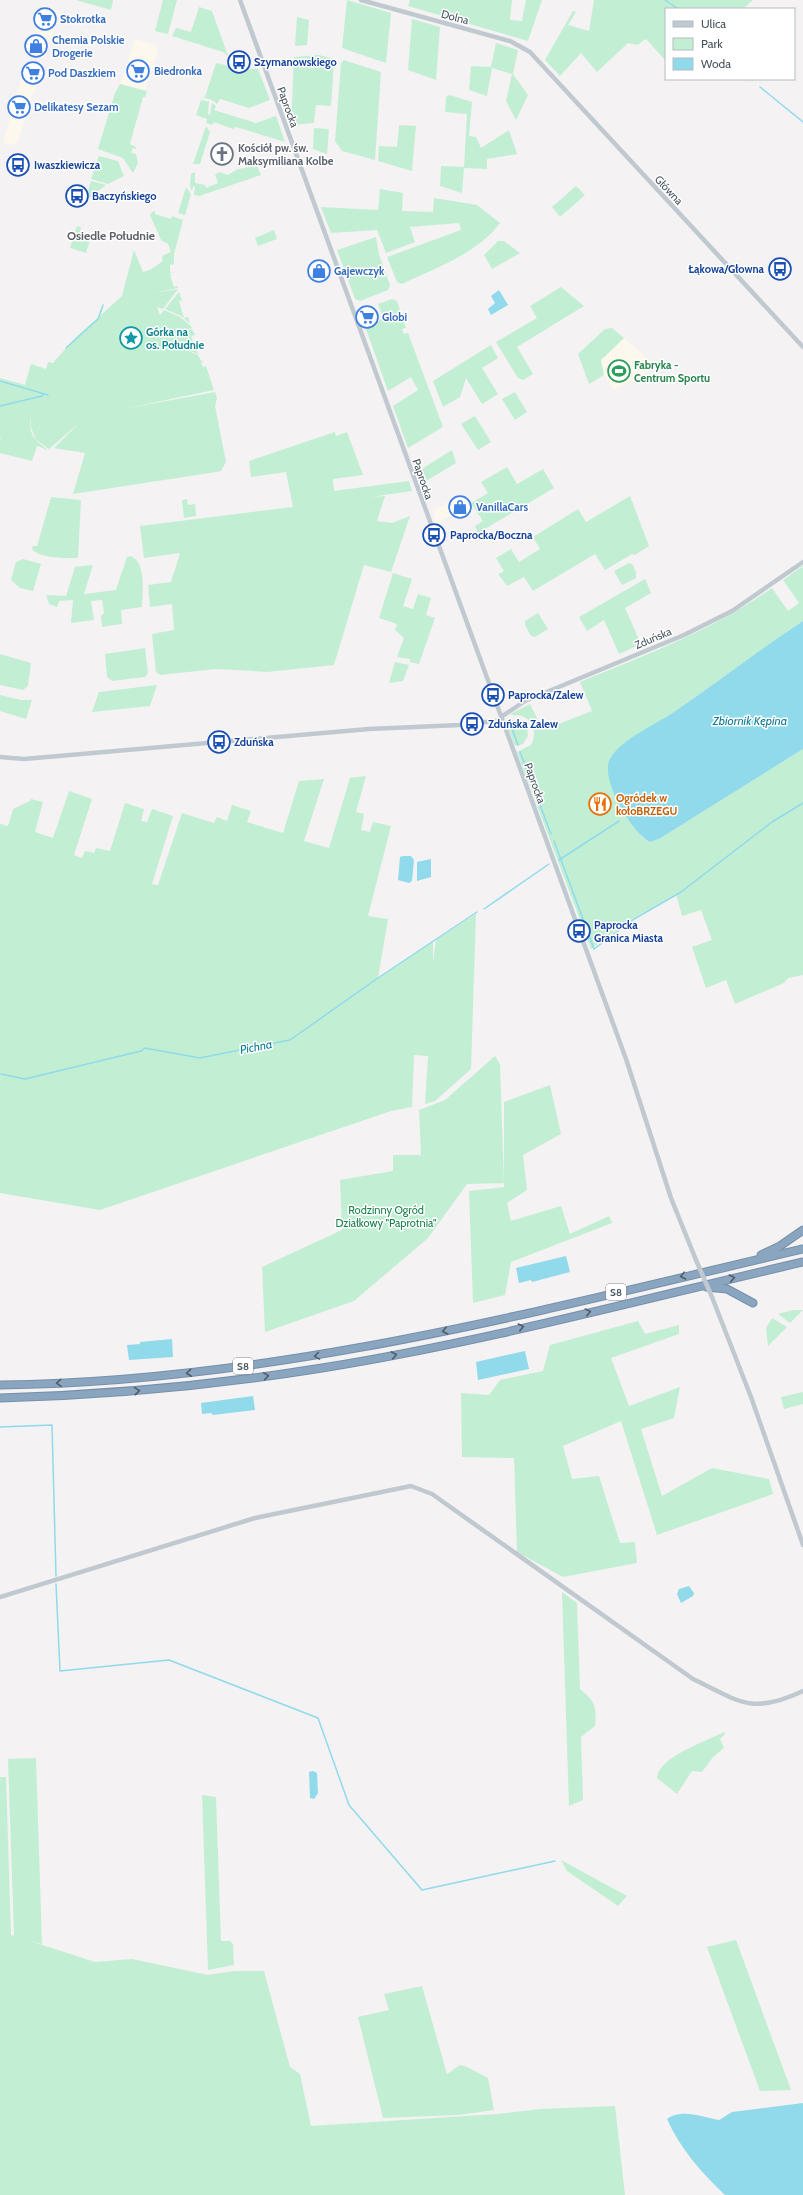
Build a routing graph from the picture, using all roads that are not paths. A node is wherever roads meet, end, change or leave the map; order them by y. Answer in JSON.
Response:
{"nodes":[{"id":1,"x":240,"y":0,"type":"edge"},
{"id":2,"x":361,"y":0,"type":"edge"},
{"id":3,"x":522,"y":46,"type":"joint"},
{"id":4,"x":803,"y":347,"type":"edge"},
{"id":5,"x":803,"y":562,"type":"edge"},
{"id":6,"x":502,"y":718,"type":"junction"},
{"id":7,"x":0,"y":757,"type":"edge"},
{"id":8,"x":803,"y":1230,"type":"edge"},
{"id":9,"x":803,"y":1249,"type":"edge"},
{"id":10,"x":748,"y":1261,"type":"junction"},
{"id":11,"x":803,"y":1262,"type":"edge"},
{"id":12,"x":694,"y":1287,"type":"junction"},
{"id":13,"x":753,"y":1303,"type":"dead end"},
{"id":14,"x":0,"y":1385,"type":"edge"},
{"id":15,"x":0,"y":1398,"type":"edge"},
{"id":16,"x":803,"y":1545,"type":"edge"},
{"id":17,"x":0,"y":1597,"type":"edge"},
{"id":18,"x":803,"y":1691,"type":"edge"}],
"edges":[{"from":1,"to":6,"type":"street","name":"Paprocka"},
{"from":2,"to":3,"type":"street","name":"Dolna"},
{"from":3,"to":4,"type":"street","name":"Główna"},
{"from":5,"to":6,"type":"street","name":"Zduńska"},
{"from":6,"to":7,"type":"street","name":"Zduńska"},
{"from":6,"to":16,"type":"street","name":"Paprocka","bridge":true},
{"from":8,"to":10,"type":"highway"},
{"from":9,"to":10,"type":"highway","number":"S8"},
{"from":10,"to":14,"type":"highway","number":"S8","one_way":true},
{"from":12,"to":11,"type":"highway","number":"S8","one_way":true},
{"from":12,"to":13,"type":"highway"},
{"from":15,"to":12,"type":"highway","number":"S8","one_way":true},
{"from":17,"to":18,"type":"street"}]}
